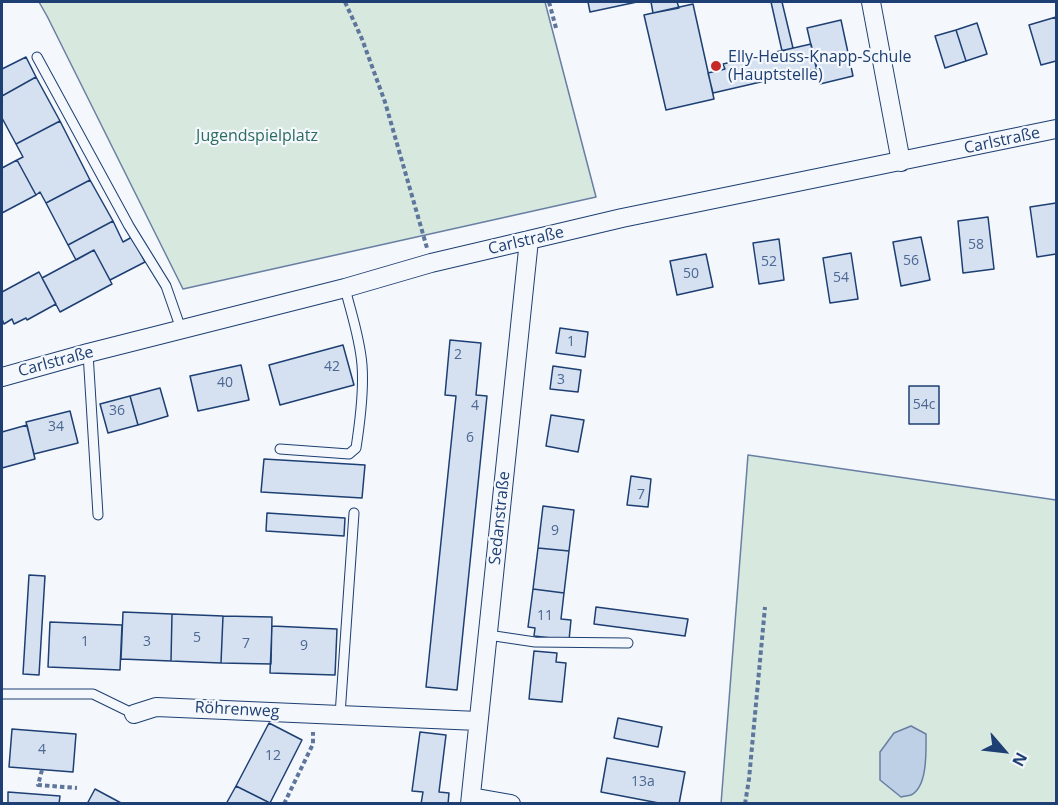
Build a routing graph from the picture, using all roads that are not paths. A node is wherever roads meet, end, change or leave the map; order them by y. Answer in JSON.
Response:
{"nodes":[{"id":1,"x":872,"y":2,"type":"edge"},
{"id":2,"x":36,"y":57,"type":"dead end"},
{"id":3,"x":1056,"y":129,"type":"edge"},
{"id":4,"x":901,"y":162,"type":"junction"},
{"id":5,"x":529,"y":240,"type":"junction"},
{"id":6,"x":345,"y":288,"type":"junction"},
{"id":7,"x":181,"y":329,"type":"junction"},
{"id":8,"x":88,"y":353,"type":"junction"},
{"id":9,"x":2,"y":377,"type":"edge"},
{"id":10,"x":280,"y":449,"type":"dead end"},
{"id":11,"x":354,"y":513,"type":"dead end"},
{"id":12,"x":98,"y":515,"type":"dead end"},
{"id":13,"x":488,"y":635,"type":"junction"},
{"id":14,"x":628,"y":643,"type":"dead end"},
{"id":15,"x":2,"y":694,"type":"edge"},
{"id":16,"x":134,"y":714,"type":"joint"},
{"id":17,"x":340,"y":715,"type":"junction"},
{"id":18,"x":478,"y":721,"type":"junction"},
{"id":19,"x":470,"y":800,"type":"edge"},
{"id":20,"x":511,"y":804,"type":"edge"}],
"edges":[{"from":1,"to":4,"type":"street"},
{"from":2,"to":7,"type":"lane"},
{"from":3,"to":4,"type":"street","name":"Carlstraße"},
{"from":4,"to":5,"type":"street","name":"Carlstraße"},
{"from":5,"to":6,"type":"street","name":"Carlstraße"},
{"from":5,"to":13,"type":"street","name":"Sedanstraße"},
{"from":6,"to":7,"type":"street","name":"Carlstraße"},
{"from":6,"to":10,"type":"lane"},
{"from":7,"to":8,"type":"street","name":"Carlstraße"},
{"from":8,"to":9,"type":"street","name":"Carlstraße"},
{"from":8,"to":12,"type":"lane"},
{"from":11,"to":17,"type":"lane"},
{"from":13,"to":14,"type":"lane"},
{"from":13,"to":18,"type":"street","name":"Sedanstraße"},
{"from":15,"to":16,"type":"lane","name":"Röhrenweg"},
{"from":16,"to":17,"type":"street","name":"Röhrenweg"},
{"from":17,"to":18,"type":"street","name":"Röhrenweg"},
{"from":18,"to":19,"type":"street","name":"Sedanstraße"},
{"from":19,"to":20,"type":"street","name":"Sedanstraße"}]}
